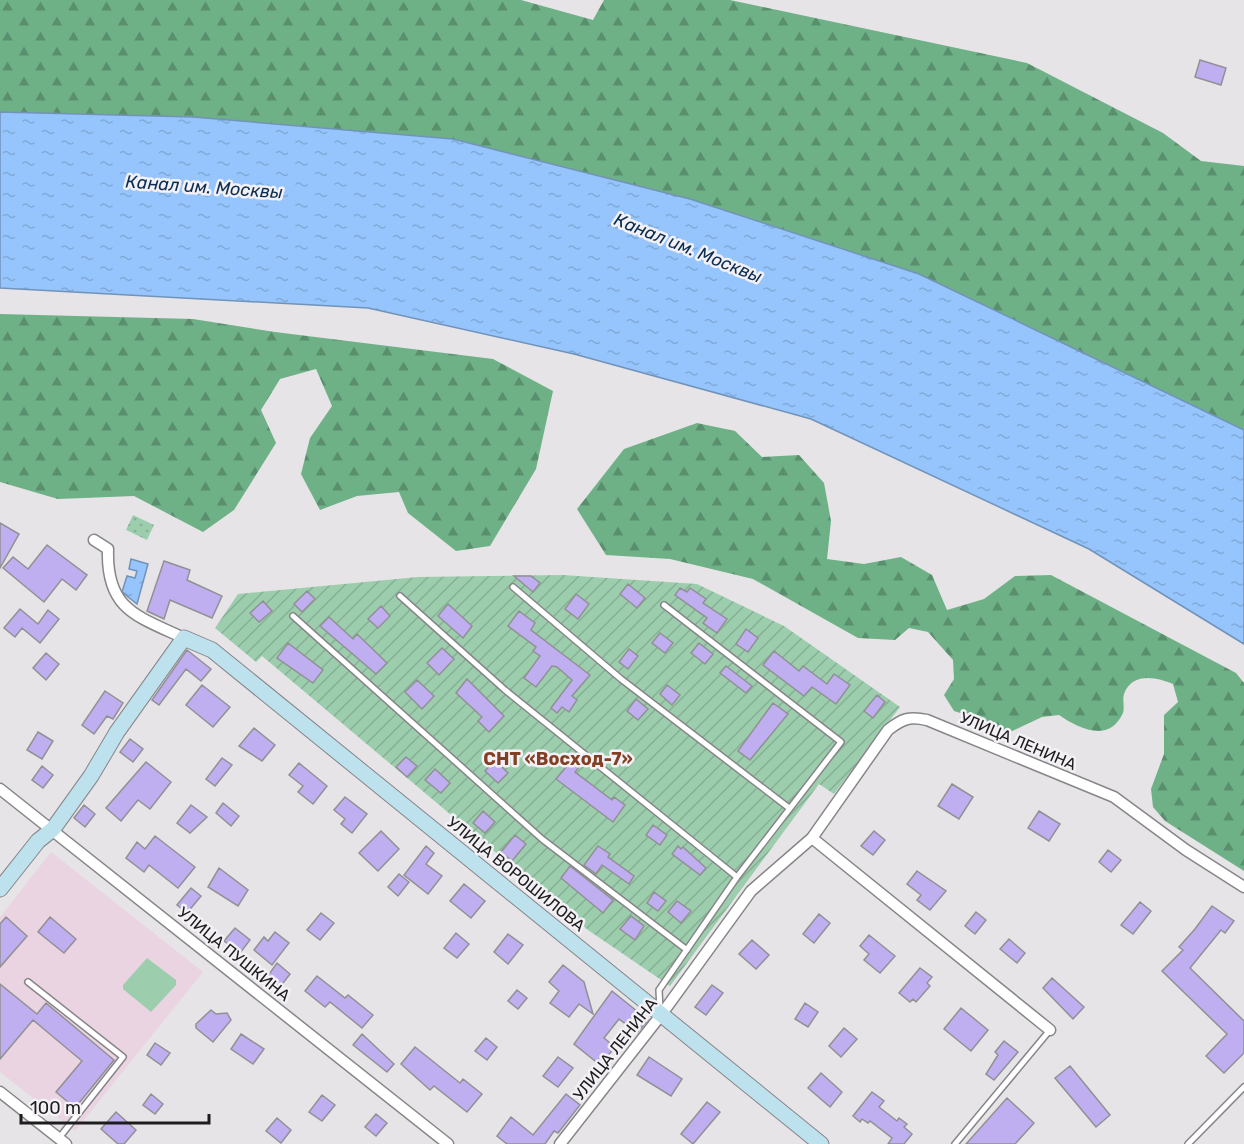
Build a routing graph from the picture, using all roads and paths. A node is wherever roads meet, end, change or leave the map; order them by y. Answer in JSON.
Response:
{"nodes":[{"id":1,"x":94,"y":540,"type":"dead end"},
{"id":2,"x":513,"y":587,"type":"dead end"},
{"id":3,"x":400,"y":596,"type":"dead end"},
{"id":4,"x":664,"y":606,"type":"dead end"},
{"id":5,"x":293,"y":616,"type":"dead end"},
{"id":6,"x":184,"y":638,"type":"junction"},
{"id":7,"x":0,"y":789,"type":"edge"},
{"id":8,"x":789,"y":808,"type":"junction"},
{"id":9,"x":52,"y":829,"type":"junction"},
{"id":10,"x":812,"y":838,"type":"junction"},
{"id":11,"x":737,"y":877,"type":"junction"},
{"id":12,"x":1244,"y":888,"type":"edge"},
{"id":13,"x":0,"y":889,"type":"edge"},
{"id":14,"x":687,"y":950,"type":"junction"},
{"id":15,"x":28,"y":982,"type":"dead end"},
{"id":16,"x":661,"y":1015,"type":"junction"},
{"id":17,"x":1050,"y":1030,"type":"joint"},
{"id":18,"x":1244,"y":1087,"type":"edge"},
{"id":19,"x":0,"y":1092,"type":"edge"},
{"id":20,"x":62,"y":1141,"type":"edge"},
{"id":21,"x":447,"y":1144,"type":"edge"},
{"id":22,"x":560,"y":1144,"type":"edge"},
{"id":23,"x":821,"y":1144,"type":"edge"},
{"id":24,"x":955,"y":1144,"type":"edge"},
{"id":25,"x":1188,"y":1144,"type":"edge"}],
"edges":[{"from":1,"to":6,"type":"street"},
{"from":2,"to":8,"type":"lane"},
{"from":3,"to":11,"type":"lane"},
{"from":4,"to":8,"type":"lane"},
{"from":5,"to":14,"type":"lane"},
{"from":6,"to":9,"type":"street"},
{"from":6,"to":16,"type":"street","name":"УЛИЦА ВОРОШИЛОВА"},
{"from":7,"to":9,"type":"street","name":"УЛИЦА ПУШКИНА"},
{"from":8,"to":11,"type":"lane"},
{"from":9,"to":13,"type":"street"},
{"from":9,"to":21,"type":"street","name":"УЛИЦА ПУШКИНА"},
{"from":10,"to":12,"type":"street","name":"УЛИЦА ЛЕНИНА"},
{"from":10,"to":16,"type":"street","name":"УЛИЦА ЛЕНИНА"},
{"from":10,"to":17,"type":"street"},
{"from":11,"to":14,"type":"lane"},
{"from":14,"to":16,"type":"lane"},
{"from":15,"to":20,"type":"lane"},
{"from":16,"to":22,"type":"street","name":"УЛИЦА ЛЕНИНА"},
{"from":16,"to":23,"type":"street","name":"УЛИЦА ВОРОШИЛОВА"},
{"from":17,"to":24,"type":"lane"},
{"from":18,"to":25,"type":"lane"},
{"from":19,"to":20,"type":"street"}]}
